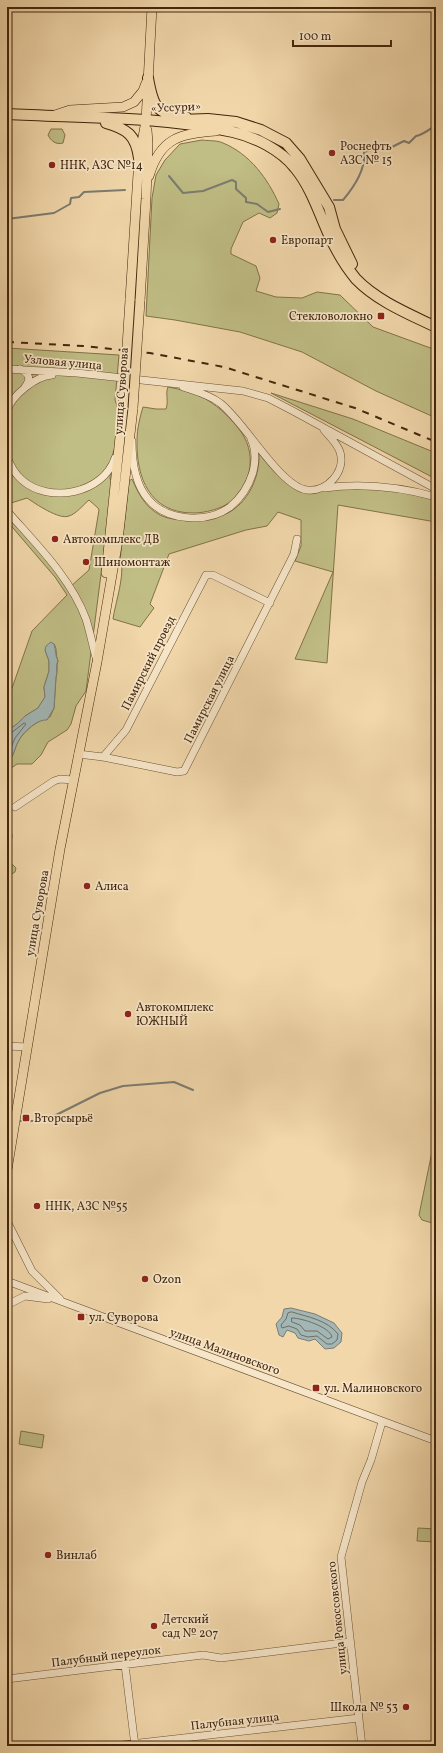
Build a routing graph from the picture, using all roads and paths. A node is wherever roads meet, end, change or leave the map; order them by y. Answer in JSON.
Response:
{"nodes":[{"id":1,"x":152,"y":7,"type":"edge"},
{"id":2,"x":148,"y":78,"type":"junction"},
{"id":3,"x":7,"y":114,"type":"edge"},
{"id":4,"x":50,"y":116,"type":"junction"},
{"id":5,"x":91,"y":118,"type":"junction"},
{"id":6,"x":208,"y":119,"type":"junction"},
{"id":7,"x":146,"y":121,"type":"junction"},
{"id":8,"x":224,"y":131,"type":"junction"},
{"id":9,"x":139,"y":158,"type":"junction"},
{"id":10,"x":146,"y":199,"type":"junction"},
{"id":11,"x":375,"y":294,"type":"junction"},
{"id":12,"x":436,"y":327,"type":"edge"},
{"id":13,"x":7,"y":368,"type":"edge"},
{"id":14,"x":20,"y":369,"type":"junction"},
{"id":15,"x":77,"y":373,"type":"junction"},
{"id":16,"x":166,"y":382,"type":"junction"},
{"id":17,"x":23,"y":389,"type":"junction"},
{"id":18,"x":133,"y":408,"type":"junction"},
{"id":19,"x":7,"y":410,"type":"edge"},
{"id":20,"x":320,"y":425,"type":"junction"},
{"id":21,"x":246,"y":430,"type":"junction"},
{"id":22,"x":120,"y":445,"type":"junction"},
{"id":23,"x":7,"y":457,"type":"edge"},
{"id":24,"x":320,"y":489,"type":"junction"},
{"id":25,"x":436,"y":489,"type":"edge"},
{"id":26,"x":436,"y":497,"type":"edge"},
{"id":27,"x":7,"y":510,"type":"edge"},
{"id":28,"x":297,"y":539,"type":"dead end"},
{"id":29,"x":270,"y":603,"type":"junction"},
{"id":30,"x":97,"y":662,"type":"junction"},
{"id":31,"x":78,"y":754,"type":"junction"},
{"id":32,"x":104,"y":757,"type":"junction"},
{"id":33,"x":73,"y":780,"type":"junction"},
{"id":34,"x":15,"y":807,"type":"dead end"},
{"id":35,"x":7,"y":1046,"type":"edge"},
{"id":36,"x":27,"y":1047,"type":"junction"},
{"id":37,"x":7,"y":1170,"type":"edge"},
{"id":38,"x":7,"y":1221,"type":"edge"},
{"id":39,"x":7,"y":1281,"type":"edge"},
{"id":40,"x":62,"y":1301,"type":"junction"},
{"id":41,"x":7,"y":1305,"type":"edge"},
{"id":42,"x":382,"y":1422,"type":"junction"},
{"id":43,"x":436,"y":1441,"type":"edge"},
{"id":44,"x":350,"y":1642,"type":"junction"},
{"id":45,"x":125,"y":1665,"type":"junction"},
{"id":46,"x":7,"y":1679,"type":"edge"},
{"id":47,"x":359,"y":1718,"type":"junction"},
{"id":48,"x":135,"y":1745,"type":"edge"},
{"id":49,"x":113,"y":1746,"type":"edge"},
{"id":50,"x":362,"y":1746,"type":"edge"}],
"edges":[{"from":1,"to":2,"type":"main road","name":"улица Суворова"},
{"from":2,"to":4,"type":"main road"},
{"from":2,"to":6,"type":"highway"},
{"from":2,"to":7,"type":"main road","name":"улица Суворова"},
{"from":3,"to":4,"type":"highway"},
{"from":4,"to":5,"type":"highway"},
{"from":5,"to":7,"type":"highway"},
{"from":5,"to":9,"type":"highway"},
{"from":6,"to":7,"type":"highway","name":"«Уссури»"},
{"from":6,"to":11,"type":"highway","name":"«Уссури»"},
{"from":7,"to":8,"type":"highway","name":"«Уссури»"},
{"from":7,"to":9,"type":"main road","name":"улица Суворова"},
{"from":7,"to":10,"type":"main road","name":"улица Суворова"},
{"from":8,"to":10,"type":"main road"},
{"from":8,"to":11,"type":"highway","name":"«Уссури»"},
{"from":9,"to":22,"type":"main road","name":"улица Суворова","bridge":true},
{"from":10,"to":18,"type":"main road","name":"улица Суворова","bridge":true},
{"from":11,"to":12,"type":"highway","name":"«Уссури»"},
{"from":13,"to":14,"type":"street","name":"Узловая улица"},
{"from":14,"to":15,"type":"street","name":"Узловая улица"},
{"from":14,"to":17,"type":"street"},
{"from":15,"to":16,"type":"street","name":"Узловая улица"},
{"from":15,"to":17,"type":"street"},
{"from":16,"to":20,"type":"street"},
{"from":16,"to":21,"type":"street"},
{"from":17,"to":19,"type":"street"},
{"from":18,"to":21,"type":"street"},
{"from":18,"to":30,"type":"main road","name":"улица Суворова"},
{"from":20,"to":24,"type":"street"},
{"from":20,"to":25,"type":"street"},
{"from":21,"to":24,"type":"street"},
{"from":22,"to":23,"type":"street"},
{"from":22,"to":30,"type":"main road","name":"улица Суворова"},
{"from":24,"to":26,"type":"street"},
{"from":27,"to":30,"type":"street"},
{"from":28,"to":29,"type":"street","name":"Памирская улица"},
{"from":29,"to":32,"type":"street","name":"Памирская улица"},
{"from":29,"to":32,"type":"street","name":"Памирский проезд"},
{"from":30,"to":31,"type":"main road","name":"улица Суворова"},
{"from":31,"to":32,"type":"street","name":"Памирская улица"},
{"from":31,"to":33,"type":"main road","name":"улица Суворова"},
{"from":33,"to":34,"type":"street"},
{"from":33,"to":36,"type":"main road","name":"улица Суворова"},
{"from":35,"to":36,"type":"street"},
{"from":36,"to":37,"type":"main road","name":"улица Суворова"},
{"from":38,"to":40,"type":"street"},
{"from":39,"to":40,"type":"street","name":"улица Малиновского"},
{"from":40,"to":41,"type":"street"},
{"from":40,"to":42,"type":"street","name":"улица Малиновского"},
{"from":42,"to":43,"type":"street","name":"улица Малиновского"},
{"from":42,"to":44,"type":"street","name":"улица Рокоссовского"},
{"from":44,"to":45,"type":"street","name":"Палубный переулок"},
{"from":44,"to":47,"type":"street","name":"улица Рокоссовского"},
{"from":45,"to":46,"type":"street","name":"Палубный переулок"},
{"from":45,"to":48,"type":"street"},
{"from":47,"to":48,"type":"street","name":"Палубная улица"},
{"from":47,"to":50,"type":"street","name":"улица Рокоссовского"},
{"from":48,"to":49,"type":"street","name":"Палубная улица"}]}
